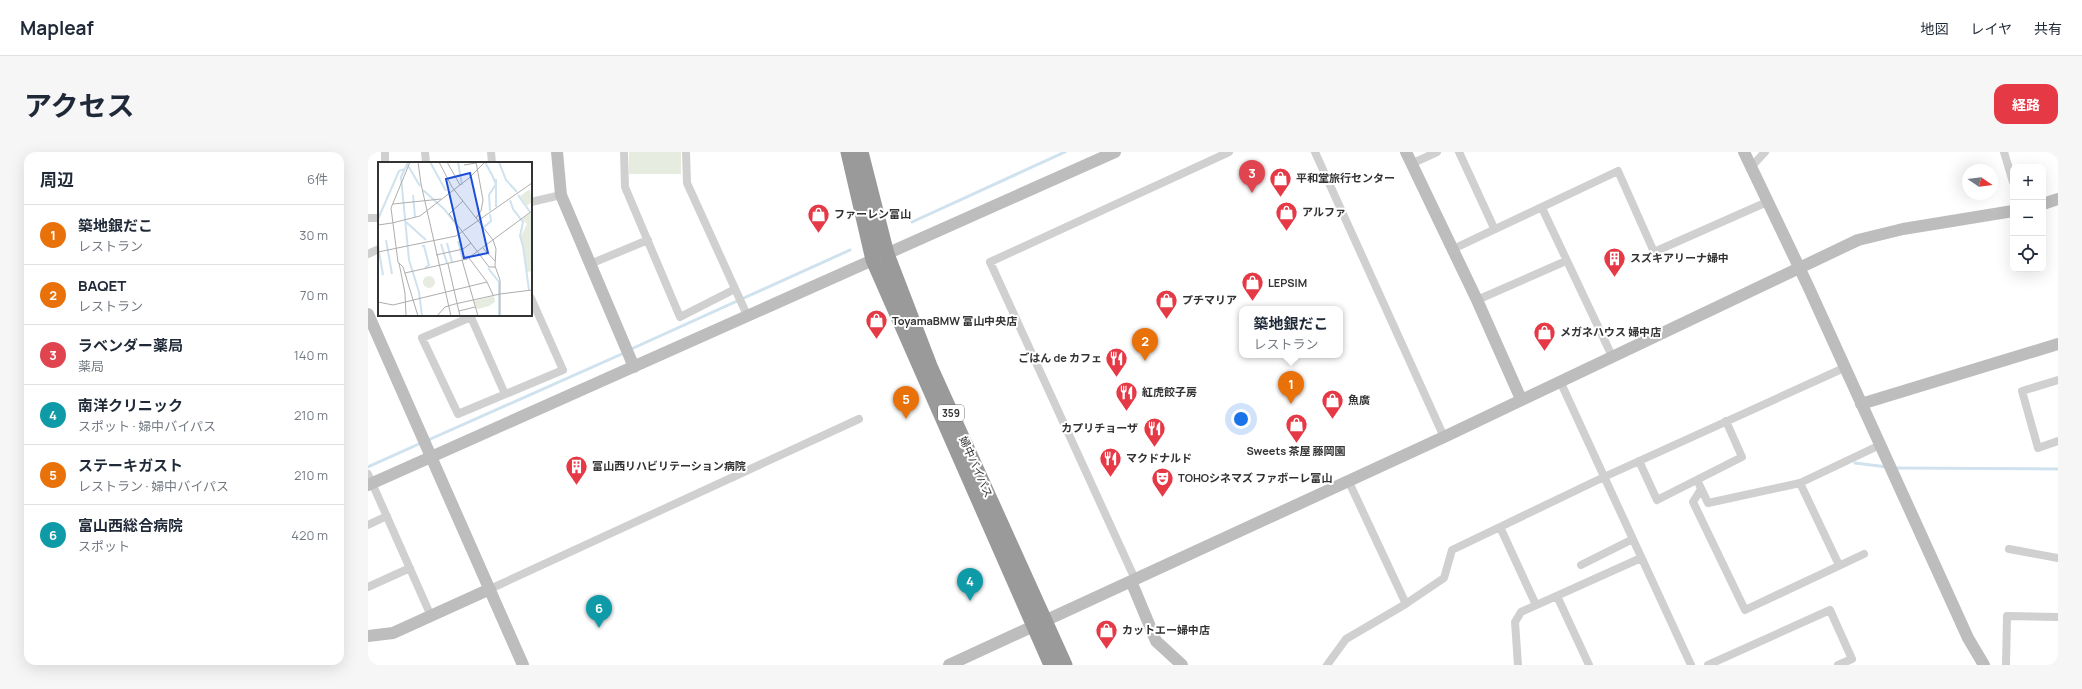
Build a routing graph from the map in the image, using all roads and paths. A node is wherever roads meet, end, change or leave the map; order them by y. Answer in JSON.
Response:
{"nodes":[{"id":1,"x":491,"y":152,"type":"edge"},
{"id":2,"x":557,"y":152,"type":"edge"},
{"id":3,"x":624,"y":152,"type":"edge"},
{"id":4,"x":686,"y":152,"type":"edge"},
{"id":5,"x":848,"y":152,"type":"edge"},
{"id":6,"x":861,"y":152,"type":"edge"},
{"id":7,"x":1115,"y":152,"type":"edge"},
{"id":8,"x":1229,"y":152,"type":"edge"},
{"id":9,"x":1315,"y":152,"type":"edge"},
{"id":10,"x":1406,"y":152,"type":"edge"},
{"id":11,"x":1437,"y":152,"type":"edge"},
{"id":12,"x":1460,"y":152,"type":"edge"},
{"id":13,"x":1744,"y":152,"type":"edge"},
{"id":14,"x":1765,"y":152,"type":"edge"},
{"id":15,"x":2004,"y":152,"type":"edge"},
{"id":16,"x":492,"y":162,"type":"edge"},
{"id":17,"x":1411,"y":164,"type":"junction"},
{"id":18,"x":1750,"y":167,"type":"junction"},
{"id":19,"x":2010,"y":172,"type":"edge"},
{"id":20,"x":561,"y":195,"type":"junction"},
{"id":21,"x":2058,"y":200,"type":"edge"},
{"id":22,"x":532,"y":202,"type":"edge"},
{"id":23,"x":1767,"y":202,"type":"junction"},
{"id":24,"x":2046,"y":203,"type":"edge"},
{"id":25,"x":1542,"y":208,"type":"junction"},
{"id":26,"x":2010,"y":212,"type":"edge"},
{"id":27,"x":1494,"y":228,"type":"junction"},
{"id":28,"x":648,"y":240,"type":"junction"},
{"id":29,"x":378,"y":249,"type":"edge"},
{"id":30,"x":1451,"y":250,"type":"junction"},
{"id":31,"x":368,"y":254,"type":"edge"},
{"id":32,"x":887,"y":254,"type":"junction"},
{"id":33,"x":873,"y":260,"type":"junction"},
{"id":34,"x":1566,"y":261,"type":"junction"},
{"id":35,"x":590,"y":264,"type":"junction"},
{"id":36,"x":1799,"y":268,"type":"junction"},
{"id":37,"x":735,"y":289,"type":"junction"},
{"id":38,"x":532,"y":300,"type":"edge"},
{"id":39,"x":1477,"y":300,"type":"junction"},
{"id":40,"x":368,"y":314,"type":"edge"},
{"id":41,"x":747,"y":315,"type":"junction"},
{"id":42,"x":471,"y":316,"type":"edge"},
{"id":43,"x":2058,"y":344,"type":"edge"},
{"id":44,"x":1612,"y":356,"type":"junction"},
{"id":45,"x":634,"y":367,"type":"junction"},
{"id":46,"x":1844,"y":368,"type":"junction"},
{"id":47,"x":2058,"y":380,"type":"edge"},
{"id":48,"x":1560,"y":381,"type":"junction"},
{"id":49,"x":505,"y":394,"type":"junction"},
{"id":50,"x":1521,"y":399,"type":"junction"},
{"id":51,"x":1861,"y":404,"type":"junction"},
{"id":52,"x":859,"y":419,"type":"dead end"},
{"id":53,"x":1726,"y":421,"type":"junction"},
{"id":54,"x":1444,"y":437,"type":"junction"},
{"id":55,"x":2058,"y":441,"type":"edge"},
{"id":56,"x":1880,"y":445,"type":"junction"},
{"id":57,"x":432,"y":456,"type":"junction"},
{"id":58,"x":1639,"y":461,"type":"junction"},
{"id":59,"x":1604,"y":477,"type":"junction"},
{"id":60,"x":1348,"y":480,"type":"junction"},
{"id":61,"x":1696,"y":480,"type":"junction"},
{"id":62,"x":369,"y":481,"type":"edge"},
{"id":63,"x":1800,"y":483,"type":"junction"},
{"id":64,"x":1701,"y":489,"type":"junction"},
{"id":65,"x":387,"y":516,"type":"junction"},
{"id":66,"x":368,"y":524,"type":"edge"},
{"id":67,"x":1500,"y":527,"type":"junction"},
{"id":68,"x":1633,"y":540,"type":"junction"},
{"id":69,"x":2009,"y":548,"type":"dead end"},
{"id":70,"x":1864,"y":554,"type":"dead end"},
{"id":71,"x":1641,"y":558,"type":"junction"},
{"id":72,"x":2058,"y":558,"type":"edge"},
{"id":73,"x":1581,"y":565,"type":"dead end"},
{"id":74,"x":1839,"y":565,"type":"junction"},
{"id":75,"x":410,"y":568,"type":"junction"},
{"id":76,"x":1133,"y":580,"type":"junction"},
{"id":77,"x":368,"y":587,"type":"edge"},
{"id":78,"x":490,"y":589,"type":"junction"},
{"id":79,"x":1557,"y":596,"type":"junction"},
{"id":80,"x":1406,"y":604,"type":"junction"},
{"id":81,"x":1536,"y":605,"type":"junction"},
{"id":82,"x":431,"y":616,"type":"junction"},
{"id":83,"x":2058,"y":617,"type":"edge"},
{"id":84,"x":1039,"y":623,"type":"junction"},
{"id":85,"x":368,"y":636,"type":"edge"},
{"id":86,"x":524,"y":665,"type":"edge"},
{"id":87,"x":948,"y":665,"type":"edge"},
{"id":88,"x":1051,"y":665,"type":"edge"},
{"id":89,"x":1065,"y":665,"type":"edge"},
{"id":90,"x":1182,"y":665,"type":"edge"},
{"id":91,"x":1327,"y":665,"type":"edge"},
{"id":92,"x":1518,"y":665,"type":"edge"},
{"id":93,"x":1589,"y":665,"type":"edge"},
{"id":94,"x":1690,"y":665,"type":"edge"},
{"id":95,"x":1708,"y":665,"type":"edge"},
{"id":96,"x":1838,"y":665,"type":"edge"},
{"id":97,"x":1984,"y":665,"type":"edge"},
{"id":98,"x":2006,"y":665,"type":"edge"}],
"edges":[{"from":1,"to":16,"type":"street"},
{"from":2,"to":20,"type":"street"},
{"from":3,"to":28,"type":"street"},
{"from":4,"to":37,"type":"street"},
{"from":5,"to":33,"type":"highway","name":"婦中バイパス","number":"359"},
{"from":6,"to":32,"type":"highway","name":"婦中バイパス","number":"359"},
{"from":7,"to":32,"type":"street"},
{"from":8,"to":76,"type":"street"},
{"from":9,"to":54,"type":"street"},
{"from":10,"to":17,"type":"street"},
{"from":11,"to":17,"type":"street"},
{"from":12,"to":27,"type":"street"},
{"from":13,"to":18,"type":"street"},
{"from":14,"to":18,"type":"street"},
{"from":15,"to":19,"type":"street"},
{"from":17,"to":30,"type":"street"},
{"from":18,"to":23,"type":"street"},
{"from":20,"to":22,"type":"street"},
{"from":20,"to":35,"type":"street"},
{"from":21,"to":24,"type":"street"},
{"from":23,"to":25,"type":"street"},
{"from":23,"to":36,"type":"street"},
{"from":25,"to":27,"type":"street"},
{"from":25,"to":34,"type":"street"},
{"from":26,"to":36,"type":"street"},
{"from":27,"to":30,"type":"street"},
{"from":28,"to":35,"type":"street"},
{"from":28,"to":37,"type":"street"},
{"from":29,"to":31,"type":"street"},
{"from":30,"to":39,"type":"street"},
{"from":32,"to":33,"type":"street"},
{"from":32,"to":84,"type":"highway","name":"婦中バイパス","number":"359"},
{"from":33,"to":41,"type":"street"},
{"from":33,"to":84,"type":"highway","name":"婦中バイパス","number":"359"},
{"from":34,"to":39,"type":"street"},
{"from":34,"to":44,"type":"street"},
{"from":35,"to":45,"type":"street"},
{"from":36,"to":44,"type":"street"},
{"from":36,"to":46,"type":"street"},
{"from":37,"to":41,"type":"street"},
{"from":38,"to":49,"type":"street"},
{"from":39,"to":50,"type":"street"},
{"from":40,"to":57,"type":"street"},
{"from":41,"to":45,"type":"street"},
{"from":42,"to":49,"type":"street"},
{"from":42,"to":49,"type":"street"},
{"from":43,"to":51,"type":"street"},
{"from":44,"to":48,"type":"street"},
{"from":45,"to":57,"type":"street"},
{"from":46,"to":51,"type":"street"},
{"from":46,"to":53,"type":"street"},
{"from":47,"to":55,"type":"street"},
{"from":48,"to":50,"type":"street"},
{"from":48,"to":59,"type":"street"},
{"from":50,"to":54,"type":"street"},
{"from":51,"to":56,"type":"street"},
{"from":52,"to":78,"type":"street"},
{"from":53,"to":58,"type":"street"},
{"from":53,"to":61,"type":"street"},
{"from":54,"to":60,"type":"street"},
{"from":56,"to":63,"type":"street"},
{"from":56,"to":97,"type":"street"},
{"from":57,"to":62,"type":"street"},
{"from":57,"to":78,"type":"street"},
{"from":58,"to":59,"type":"street"},
{"from":58,"to":61,"type":"street"},
{"from":59,"to":67,"type":"street"},
{"from":59,"to":68,"type":"street"},
{"from":60,"to":76,"type":"street"},
{"from":60,"to":80,"type":"street"},
{"from":61,"to":64,"type":"street"},
{"from":62,"to":65,"type":"street"},
{"from":63,"to":64,"type":"street"},
{"from":63,"to":74,"type":"street"},
{"from":64,"to":74,"type":"street"},
{"from":65,"to":66,"type":"street"},
{"from":65,"to":75,"type":"street"},
{"from":67,"to":80,"type":"street"},
{"from":67,"to":81,"type":"street"},
{"from":68,"to":71,"type":"street"},
{"from":68,"to":73,"type":"street"},
{"from":69,"to":72,"type":"street"},
{"from":70,"to":74,"type":"street"},
{"from":71,"to":79,"type":"street"},
{"from":71,"to":94,"type":"street"},
{"from":75,"to":77,"type":"street"},
{"from":75,"to":82,"type":"street"},
{"from":76,"to":84,"type":"street"},
{"from":76,"to":90,"type":"street"},
{"from":78,"to":82,"type":"street"},
{"from":78,"to":86,"type":"street"},
{"from":79,"to":81,"type":"street"},
{"from":79,"to":93,"type":"street"},
{"from":80,"to":91,"type":"street"},
{"from":81,"to":92,"type":"street"},
{"from":82,"to":85,"type":"street"},
{"from":83,"to":98,"type":"street"},
{"from":84,"to":87,"type":"street"},
{"from":84,"to":88,"type":"highway","name":"婦中バイパス","number":"359"},
{"from":84,"to":89,"type":"highway","name":"婦中バイパス","number":"359"},
{"from":95,"to":96,"type":"street"}]}
